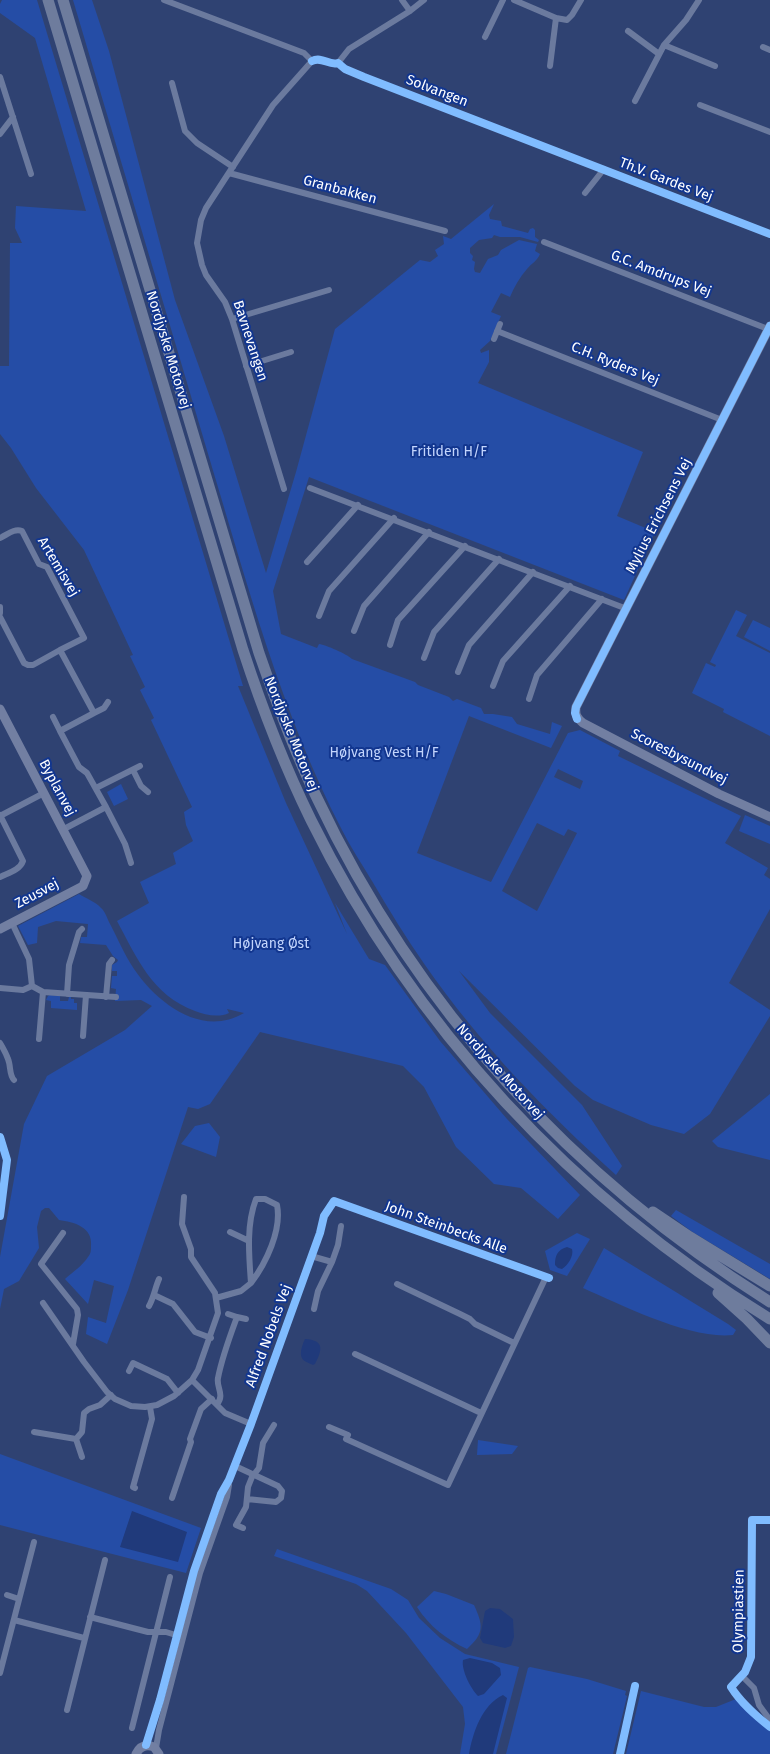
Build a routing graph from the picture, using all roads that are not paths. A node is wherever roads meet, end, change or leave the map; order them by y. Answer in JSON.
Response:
{"nodes":[{"id":1,"x":48,"y":0,"type":"edge"},
{"id":2,"x":63,"y":0,"type":"edge"},
{"id":3,"x":164,"y":0,"type":"edge"},
{"id":4,"x":402,"y":0,"type":"edge"},
{"id":5,"x":424,"y":0,"type":"edge"},
{"id":6,"x":503,"y":0,"type":"edge"},
{"id":7,"x":514,"y":0,"type":"edge"},
{"id":8,"x":581,"y":0,"type":"edge"},
{"id":9,"x":699,"y":0,"type":"edge"},
{"id":10,"x":410,"y":11,"type":"junction"},
{"id":11,"x":556,"y":18,"type":"junction"},
{"id":12,"x":628,"y":31,"type":"dead end"},
{"id":13,"x":485,"y":37,"type":"dead end"},
{"id":14,"x":664,"y":45,"type":"junction"},
{"id":15,"x":659,"y":54,"type":"junction"},
{"id":16,"x":312,"y":60,"type":"junction"},
{"id":17,"x":338,"y":64,"type":"junction"},
{"id":18,"x":550,"y":66,"type":"dead end"},
{"id":19,"x":715,"y":66,"type":"dead end"},
{"id":20,"x":0,"y":77,"type":"edge"},
{"id":21,"x":172,"y":83,"type":"dead end"},
{"id":22,"x":636,"y":101,"type":"dead end"},
{"id":23,"x":700,"y":105,"type":"dead end"},
{"id":24,"x":13,"y":117,"type":"junction"},
{"id":25,"x":770,"y":132,"type":"edge"},
{"id":26,"x":0,"y":134,"type":"edge"},
{"id":27,"x":553,"y":150,"type":"joint"},
{"id":28,"x":231,"y":170,"type":"junction"},
{"id":29,"x":604,"y":170,"type":"junction"},
{"id":30,"x":31,"y":174,"type":"dead end"},
{"id":31,"x":585,"y":193,"type":"dead end"},
{"id":32,"x":445,"y":231,"type":"dead end"},
{"id":33,"x":770,"y":234,"type":"edge"},
{"id":34,"x":544,"y":242,"type":"dead end"},
{"id":35,"x":329,"y":290,"type":"dead end"},
{"id":36,"x":232,"y":319,"type":"junction"},
{"id":37,"x":769,"y":328,"type":"edge"},
{"id":38,"x":494,"y":339,"type":"dead end"},
{"id":39,"x":291,"y":352,"type":"dead end"},
{"id":40,"x":246,"y":366,"type":"junction"},
{"id":41,"x":722,"y":420,"type":"junction"},
{"id":42,"x":310,"y":488,"type":"dead end"},
{"id":43,"x":284,"y":489,"type":"dead end"},
{"id":44,"x":358,"y":505,"type":"junction"},
{"id":45,"x":394,"y":518,"type":"junction"},
{"id":46,"x":429,"y":532,"type":"junction"},
{"id":47,"x":0,"y":538,"type":"edge"},
{"id":48,"x":465,"y":546,"type":"junction"},
{"id":49,"x":499,"y":559,"type":"junction"},
{"id":50,"x":307,"y":562,"type":"dead end"},
{"id":51,"x":534,"y":572,"type":"junction"},
{"id":52,"x":570,"y":586,"type":"junction"},
{"id":53,"x":602,"y":599,"type":"junction"},
{"id":54,"x":0,"y":606,"type":"edge"},
{"id":55,"x":627,"y":609,"type":"junction"},
{"id":56,"x":0,"y":615,"type":"edge"},
{"id":57,"x":319,"y":616,"type":"dead end"},
{"id":58,"x":354,"y":631,"type":"dead end"},
{"id":59,"x":390,"y":645,"type":"dead end"},
{"id":60,"x":60,"y":650,"type":"junction"},
{"id":61,"x":424,"y":658,"type":"dead end"},
{"id":62,"x":458,"y":672,"type":"dead end"},
{"id":63,"x":494,"y":686,"type":"dead end"},
{"id":64,"x":528,"y":699,"type":"dead end"},
{"id":65,"x":108,"y":702,"type":"dead end"},
{"id":66,"x":0,"y":709,"type":"edge"},
{"id":67,"x":94,"y":713,"type":"junction"},
{"id":68,"x":53,"y":717,"type":"dead end"},
{"id":69,"x":577,"y":719,"type":"joint"},
{"id":70,"x":60,"y":731,"type":"junction"},
{"id":71,"x":140,"y":766,"type":"dead end"},
{"id":72,"x":133,"y":770,"type":"junction"},
{"id":73,"x":96,"y":788,"type":"junction"},
{"id":74,"x":44,"y":792,"type":"junction"},
{"id":75,"x":148,"y":792,"type":"dead end"},
{"id":76,"x":106,"y":807,"type":"junction"},
{"id":77,"x":0,"y":816,"type":"edge"},
{"id":78,"x":770,"y":817,"type":"edge"},
{"id":79,"x":64,"y":829,"type":"junction"},
{"id":80,"x":131,"y":864,"type":"dead end"},
{"id":81,"x":0,"y":877,"type":"edge"},
{"id":82,"x":86,"y":881,"type":"joint"},
{"id":83,"x":12,"y":923,"type":"junction"},
{"id":84,"x":0,"y":929,"type":"edge"},
{"id":85,"x":82,"y":929,"type":"dead end"},
{"id":86,"x":112,"y":960,"type":"dead end"},
{"id":87,"x":32,"y":986,"type":"junction"},
{"id":88,"x":0,"y":988,"type":"edge"},
{"id":89,"x":43,"y":992,"type":"junction"},
{"id":90,"x":67,"y":994,"type":"junction"},
{"id":91,"x":86,"y":995,"type":"junction"},
{"id":92,"x":106,"y":997,"type":"junction"},
{"id":93,"x":116,"y":998,"type":"dead end"},
{"id":94,"x":83,"y":1036,"type":"dead end"},
{"id":95,"x":39,"y":1039,"type":"dead end"},
{"id":96,"x":0,"y":1043,"type":"edge"},
{"id":97,"x":472,"y":1043,"type":"junction"},
{"id":98,"x":14,"y":1080,"type":"dead end"},
{"id":99,"x":184,"y":1197,"type":"dead end"},
{"id":100,"x":334,"y":1201,"type":"joint"},
{"id":101,"x":341,"y":1226,"type":"dead end"},
{"id":102,"x":230,"y":1232,"type":"dead end"},
{"id":103,"x":63,"y":1233,"type":"dead end"},
{"id":104,"x":653,"y":1239,"type":"junction"},
{"id":105,"x":248,"y":1240,"type":"junction"},
{"id":106,"x":311,"y":1256,"type":"junction"},
{"id":107,"x":332,"y":1262,"type":"junction"},
{"id":108,"x":159,"y":1279,"type":"dead end"},
{"id":109,"x":251,"y":1283,"type":"junction"},
{"id":110,"x":398,"y":1284,"type":"dead end"},
{"id":111,"x":770,"y":1286,"type":"edge"},
{"id":112,"x":154,"y":1295,"type":"junction"},
{"id":113,"x":216,"y":1298,"type":"junction"},
{"id":114,"x":770,"y":1302,"type":"edge"},
{"id":115,"x":43,"y":1303,"type":"dead end"},
{"id":116,"x":149,"y":1306,"type":"dead end"},
{"id":117,"x":314,"y":1309,"type":"dead end"},
{"id":118,"x":228,"y":1314,"type":"dead end"},
{"id":119,"x":237,"y":1316,"type":"junction"},
{"id":120,"x":246,"y":1319,"type":"dead end"},
{"id":121,"x":770,"y":1319,"type":"edge"},
{"id":122,"x":211,"y":1338,"type":"junction"},
{"id":123,"x":514,"y":1343,"type":"junction"},
{"id":124,"x":73,"y":1344,"type":"junction"},
{"id":125,"x":770,"y":1344,"type":"edge"},
{"id":126,"x":355,"y":1354,"type":"dead end"},
{"id":127,"x":129,"y":1371,"type":"dead end"},
{"id":128,"x":192,"y":1380,"type":"junction"},
{"id":129,"x":178,"y":1393,"type":"junction"},
{"id":130,"x":111,"y":1395,"type":"junction"},
{"id":131,"x":214,"y":1402,"type":"junction"},
{"id":132,"x":150,"y":1407,"type":"junction"},
{"id":133,"x":481,"y":1413,"type":"junction"},
{"id":134,"x":251,"y":1424,"type":"junction"},
{"id":135,"x":274,"y":1425,"type":"dead end"},
{"id":136,"x":329,"y":1427,"type":"dead end"},
{"id":137,"x":34,"y":1432,"type":"dead end"},
{"id":138,"x":76,"y":1439,"type":"junction"},
{"id":139,"x":82,"y":1457,"type":"dead end"},
{"id":140,"x":235,"y":1466,"type":"junction"},
{"id":141,"x":255,"y":1474,"type":"junction"},
{"id":142,"x":134,"y":1488,"type":"dead end"},
{"id":143,"x":172,"y":1498,"type":"dead end"},
{"id":144,"x":247,"y":1499,"type":"junction"},
{"id":145,"x":243,"y":1528,"type":"dead end"},
{"id":146,"x":34,"y":1542,"type":"dead end"},
{"id":147,"x":105,"y":1560,"type":"dead end"},
{"id":148,"x":170,"y":1577,"type":"dead end"},
{"id":149,"x":7,"y":1596,"type":"dead end"},
{"id":150,"x":19,"y":1598,"type":"junction"},
{"id":151,"x":90,"y":1617,"type":"junction"},
{"id":152,"x":14,"y":1620,"type":"junction"},
{"id":153,"x":156,"y":1632,"type":"junction"},
{"id":154,"x":180,"y":1636,"type":"junction"},
{"id":155,"x":84,"y":1638,"type":"junction"},
{"id":156,"x":0,"y":1673,"type":"edge"},
{"id":157,"x":745,"y":1679,"type":"dead end"},
{"id":158,"x":67,"y":1710,"type":"dead end"},
{"id":159,"x":770,"y":1720,"type":"edge"},
{"id":160,"x":132,"y":1728,"type":"dead end"},
{"id":161,"x":146,"y":1745,"type":"junction"},
{"id":162,"x":158,"y":1751,"type":"edge"},
{"id":163,"x":136,"y":1754,"type":"edge"}],
"edges":[{"from":1,"to":104,"type":"highway","name":"Nordjyske Motorvej"},
{"from":2,"to":97,"type":"highway","name":"Nordjyske Motorvej"},
{"from":3,"to":16,"type":"street","name":"Solvangen"},
{"from":4,"to":10,"type":"street"},
{"from":5,"to":10,"type":"street"},
{"from":6,"to":13,"type":"street"},
{"from":7,"to":11,"type":"street"},
{"from":8,"to":11,"type":"street"},
{"from":9,"to":14,"type":"street"},
{"from":10,"to":17,"type":"street"},
{"from":11,"to":18,"type":"street"},
{"from":12,"to":15,"type":"street"},
{"from":14,"to":15,"type":"street"},
{"from":14,"to":19,"type":"street"},
{"from":15,"to":22,"type":"street"},
{"from":16,"to":17,"type":"street","name":"Solvangen"},
{"from":16,"to":28,"type":"street","name":"Bavnevangen"},
{"from":17,"to":27,"type":"street","name":"Solvangen"},
{"from":20,"to":24,"type":"street"},
{"from":21,"to":28,"type":"street","name":"Granbakken"},
{"from":23,"to":25,"type":"street"},
{"from":24,"to":26,"type":"street"},
{"from":24,"to":30,"type":"street"},
{"from":27,"to":29,"type":"street","name":"Th.V. Gardes Vej"},
{"from":28,"to":32,"type":"street","name":"Granbakken"},
{"from":28,"to":36,"type":"street","name":"Bavnevangen"},
{"from":29,"to":31,"type":"street"},
{"from":29,"to":33,"type":"street","name":"Th.V. Gardes Vej"},
{"from":34,"to":37,"type":"street","name":"G.C. Amdrups Vej"},
{"from":35,"to":36,"type":"street"},
{"from":36,"to":40,"type":"street","name":"Bavnevangen"},
{"from":37,"to":41,"type":"street","name":"Mylius Erichsens Vej"},
{"from":38,"to":41,"type":"street","name":"C.H. Ryders Vej"},
{"from":39,"to":40,"type":"street"},
{"from":40,"to":43,"type":"street","name":"Bavnevangen"},
{"from":41,"to":55,"type":"street","name":"Mylius Erichsens Vej"},
{"from":42,"to":44,"type":"street"},
{"from":44,"to":45,"type":"street"},
{"from":44,"to":50,"type":"street"},
{"from":45,"to":46,"type":"street"},
{"from":45,"to":57,"type":"street"},
{"from":46,"to":48,"type":"street"},
{"from":46,"to":58,"type":"street"},
{"from":47,"to":60,"type":"street","name":"Artemisvej"},
{"from":48,"to":49,"type":"street"},
{"from":48,"to":59,"type":"street"},
{"from":49,"to":51,"type":"street"},
{"from":49,"to":61,"type":"street"},
{"from":51,"to":52,"type":"street"},
{"from":51,"to":62,"type":"street"},
{"from":52,"to":53,"type":"street"},
{"from":52,"to":63,"type":"street"},
{"from":53,"to":55,"type":"street"},
{"from":53,"to":64,"type":"street"},
{"from":54,"to":56,"type":"street","name":"Artemisvej"},
{"from":55,"to":69,"type":"street","name":"Mylius Erichsens Vej"},
{"from":56,"to":60,"type":"street","name":"Artemisvej"},
{"from":60,"to":67,"type":"street"},
{"from":65,"to":67,"type":"street"},
{"from":66,"to":74,"type":"street","name":"Byplanvej"},
{"from":67,"to":70,"type":"street"},
{"from":68,"to":70,"type":"street"},
{"from":69,"to":78,"type":"street","name":"Scoresbysundvej"},
{"from":70,"to":73,"type":"street"},
{"from":71,"to":72,"type":"street"},
{"from":72,"to":73,"type":"street"},
{"from":72,"to":75,"type":"street"},
{"from":73,"to":76,"type":"street"},
{"from":74,"to":77,"type":"street"},
{"from":74,"to":79,"type":"street","name":"Byplanvej"},
{"from":76,"to":79,"type":"street"},
{"from":76,"to":80,"type":"street"},
{"from":77,"to":81,"type":"street"},
{"from":79,"to":82,"type":"street","name":"Byplanvej"},
{"from":82,"to":83,"type":"street","name":"Zeusvej"},
{"from":83,"to":84,"type":"street","name":"Zeusvej"},
{"from":83,"to":87,"type":"street"},
{"from":85,"to":90,"type":"street"},
{"from":86,"to":92,"type":"street"},
{"from":87,"to":88,"type":"street"},
{"from":87,"to":89,"type":"street"},
{"from":89,"to":90,"type":"street"},
{"from":89,"to":95,"type":"street"},
{"from":90,"to":91,"type":"street"},
{"from":91,"to":92,"type":"street"},
{"from":91,"to":94,"type":"street"},
{"from":92,"to":93,"type":"street"},
{"from":96,"to":98,"type":"street"},
{"from":97,"to":111,"type":"highway"},
{"from":97,"to":114,"type":"highway","name":"Nordjyske Motorvej"},
{"from":99,"to":113,"type":"street"},
{"from":100,"to":106,"type":"street","name":"Alfred Nobels Vej"},
{"from":100,"to":123,"type":"street","name":"John Steinbecks Alle"},
{"from":101,"to":107,"type":"street"},
{"from":102,"to":105,"type":"street"},
{"from":103,"to":124,"type":"street"},
{"from":104,"to":121,"type":"highway","name":"Nordjyske Motorvej"},
{"from":104,"to":125,"type":"highway"},
{"from":105,"to":109,"type":"street"},
{"from":105,"to":109,"type":"street"},
{"from":106,"to":107,"type":"street"},
{"from":106,"to":134,"type":"street","name":"Alfred Nobels Vej"},
{"from":107,"to":117,"type":"street"},
{"from":108,"to":112,"type":"street"},
{"from":109,"to":113,"type":"street"},
{"from":110,"to":123,"type":"street"},
{"from":112,"to":116,"type":"street"},
{"from":112,"to":122,"type":"street"},
{"from":113,"to":122,"type":"street"},
{"from":115,"to":124,"type":"street"},
{"from":118,"to":119,"type":"street"},
{"from":119,"to":120,"type":"street"},
{"from":119,"to":131,"type":"street"},
{"from":122,"to":128,"type":"street"},
{"from":123,"to":133,"type":"street","name":"John Steinbecks Alle"},
{"from":124,"to":130,"type":"street"},
{"from":126,"to":133,"type":"street"},
{"from":127,"to":129,"type":"street"},
{"from":128,"to":129,"type":"street"},
{"from":128,"to":131,"type":"street"},
{"from":129,"to":132,"type":"street"},
{"from":130,"to":132,"type":"street"},
{"from":130,"to":138,"type":"street"},
{"from":131,"to":134,"type":"street"},
{"from":131,"to":143,"type":"street"},
{"from":132,"to":142,"type":"street"},
{"from":133,"to":136,"type":"street","name":"John Steinbecks Alle"},
{"from":134,"to":140,"type":"street","name":"Alfred Nobels Vej"},
{"from":135,"to":141,"type":"street"},
{"from":137,"to":138,"type":"street"},
{"from":138,"to":139,"type":"street"},
{"from":140,"to":141,"type":"street"},
{"from":140,"to":154,"type":"street","name":"Alfred Nobels Vej"},
{"from":141,"to":144,"type":"street"},
{"from":141,"to":144,"type":"street"},
{"from":144,"to":145,"type":"street"},
{"from":146,"to":150,"type":"street"},
{"from":147,"to":151,"type":"street"},
{"from":148,"to":153,"type":"street"},
{"from":149,"to":150,"type":"street"},
{"from":150,"to":152,"type":"street"},
{"from":151,"to":153,"type":"street"},
{"from":151,"to":155,"type":"street"},
{"from":152,"to":155,"type":"street"},
{"from":152,"to":156,"type":"street"},
{"from":153,"to":154,"type":"street"},
{"from":153,"to":160,"type":"street"},
{"from":154,"to":161,"type":"street","name":"Alfred Nobels Vej"},
{"from":154,"to":162,"type":"street","name":"Alfred Nobels Vej"},
{"from":155,"to":158,"type":"street"},
{"from":157,"to":159,"type":"street"},
{"from":161,"to":162,"type":"street"},
{"from":161,"to":163,"type":"street"}]}
